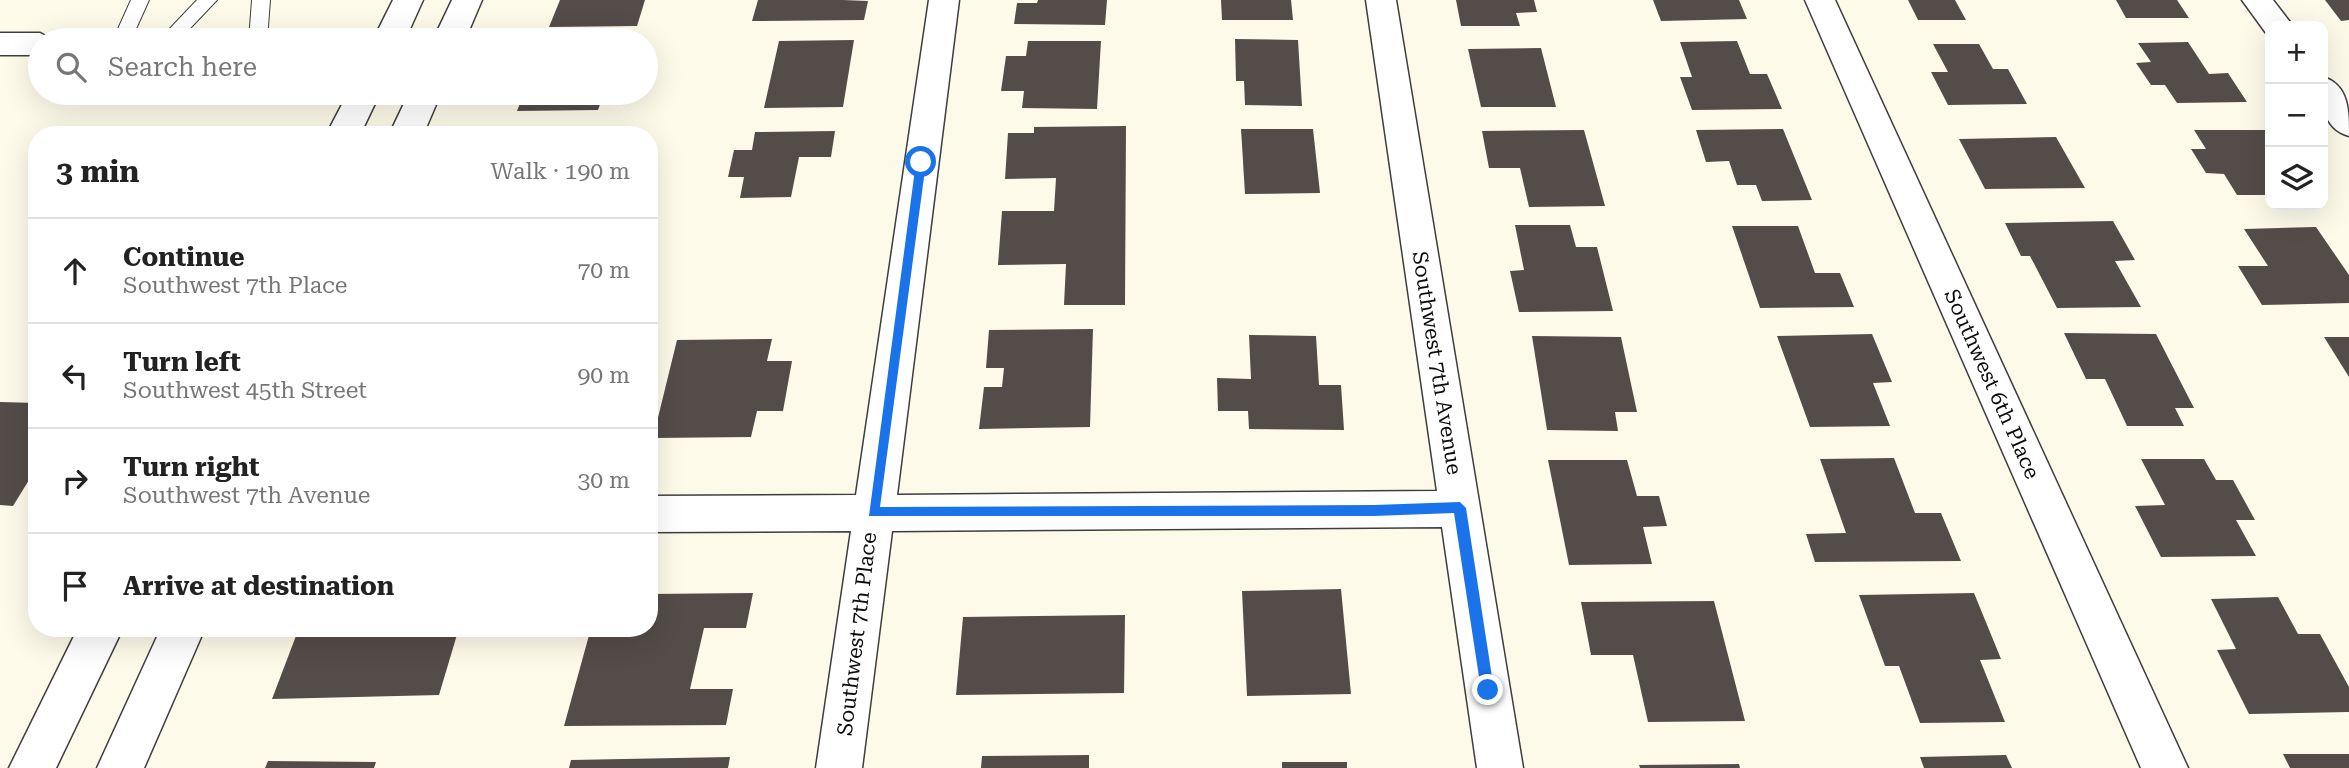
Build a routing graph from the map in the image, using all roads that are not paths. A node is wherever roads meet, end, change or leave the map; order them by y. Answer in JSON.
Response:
{"nodes":[{"id":1,"x":140,"y":0,"type":"edge"},
{"id":2,"x":208,"y":0,"type":"edge"},
{"id":3,"x":261,"y":0,"type":"edge"},
{"id":4,"x":408,"y":0,"type":"edge"},
{"id":5,"x":467,"y":0,"type":"edge"},
{"id":6,"x":944,"y":0,"type":"edge"},
{"id":7,"x":1381,"y":0,"type":"edge"},
{"id":8,"x":1820,"y":0,"type":"edge"},
{"id":9,"x":2257,"y":0,"type":"edge"},
{"id":10,"x":2273,"y":21,"type":"edge"},
{"id":11,"x":127,"y":28,"type":"edge"},
{"id":12,"x":180,"y":28,"type":"edge"},
{"id":13,"x":259,"y":28,"type":"edge"},
{"id":14,"x":395,"y":28,"type":"edge"},
{"id":15,"x":454,"y":28,"type":"edge"},
{"id":16,"x":0,"y":44,"type":"edge"},
{"id":17,"x":28,"y":44,"type":"edge"},
{"id":18,"x":2328,"y":95,"type":"edge"},
{"id":19,"x":357,"y":105,"type":"edge"},
{"id":20,"x":420,"y":105,"type":"edge"},
{"id":21,"x":2349,"y":124,"type":"edge"},
{"id":22,"x":347,"y":126,"type":"edge"},
{"id":23,"x":410,"y":126,"type":"edge"},
{"id":24,"x":1460,"y":508,"type":"junction"},
{"id":25,"x":873,"y":512,"type":"junction"},
{"id":26,"x":658,"y":514,"type":"edge"},
{"id":27,"x":97,"y":637,"type":"edge"},
{"id":28,"x":179,"y":637,"type":"edge"},
{"id":29,"x":32,"y":768,"type":"edge"},
{"id":30,"x":120,"y":768,"type":"edge"},
{"id":31,"x":839,"y":768,"type":"edge"},
{"id":32,"x":1500,"y":768,"type":"edge"},
{"id":33,"x":2165,"y":768,"type":"edge"}],
"edges":[{"from":1,"to":11,"type":"lane"},
{"from":2,"to":12,"type":"lane"},
{"from":3,"to":13,"type":"lane"},
{"from":4,"to":14,"type":"street"},
{"from":5,"to":15,"type":"street"},
{"from":6,"to":25,"type":"street","name":"Southwest 7th Place"},
{"from":7,"to":24,"type":"street","name":"Southwest 7th Avenue"},
{"from":8,"to":33,"type":"street","name":"Southwest 6th Place"},
{"from":9,"to":10,"type":"street"},
{"from":16,"to":17,"type":"street"},
{"from":18,"to":21,"type":"street"},
{"from":19,"to":22,"type":"street"},
{"from":20,"to":23,"type":"street"},
{"from":24,"to":25,"type":"street"},
{"from":24,"to":32,"type":"street","name":"Southwest 7th Avenue"},
{"from":25,"to":26,"type":"street"},
{"from":25,"to":31,"type":"street","name":"Southwest 7th Place"},
{"from":27,"to":29,"type":"street"},
{"from":28,"to":30,"type":"street"}]}
